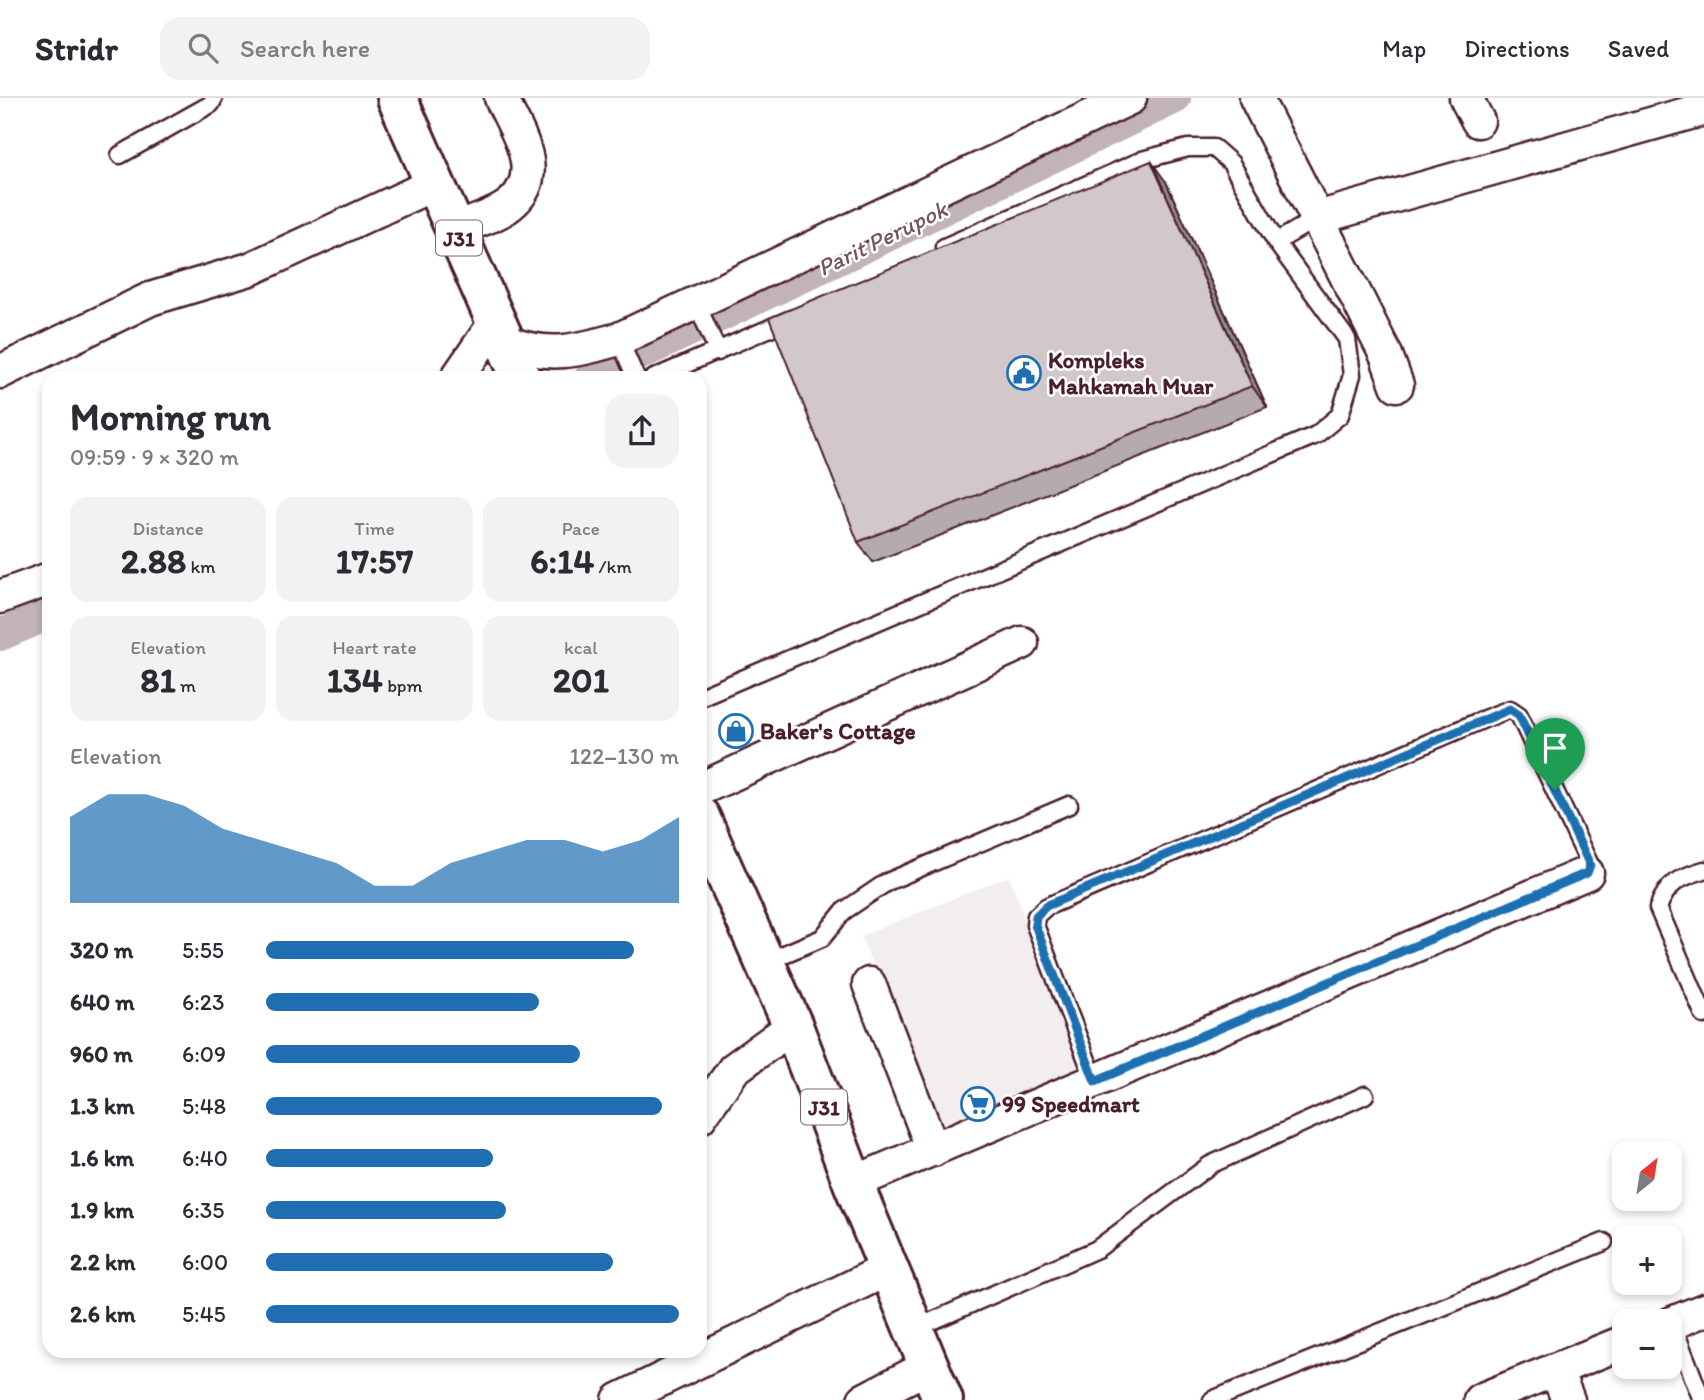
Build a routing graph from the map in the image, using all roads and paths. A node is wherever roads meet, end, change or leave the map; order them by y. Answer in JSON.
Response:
{"nodes":[{"id":1,"x":214,"y":98,"type":"edge"},
{"id":2,"x":397,"y":98,"type":"edge"},
{"id":3,"x":501,"y":98,"type":"edge"},
{"id":4,"x":1130,"y":98,"type":"edge"},
{"id":5,"x":1255,"y":98,"type":"edge"},
{"id":6,"x":1704,"y":109,"type":"edge"},
{"id":7,"x":120,"y":155,"type":"dead end"},
{"id":8,"x":434,"y":184,"type":"junction"},
{"id":9,"x":1317,"y":218,"type":"junction"},
{"id":10,"x":455,"y":230,"type":"junction"},
{"id":11,"x":1276,"y":242,"type":"junction"},
{"id":12,"x":930,"y":254,"type":"edge"},
{"id":13,"x":696,"y":302,"type":"junction"},
{"id":14,"x":805,"y":312,"type":"edge"},
{"id":15,"x":502,"y":332,"type":"junction"},
{"id":16,"x":619,"y":339,"type":"junction"},
{"id":17,"x":718,"y":352,"type":"junction"},
{"id":18,"x":464,"y":371,"type":"edge"},
{"id":19,"x":518,"y":371,"type":"edge"},
{"id":20,"x":633,"y":371,"type":"edge"},
{"id":21,"x":671,"y":371,"type":"edge"},
{"id":22,"x":0,"y":372,"type":"edge"},
{"id":23,"x":1397,"y":385,"type":"dead end"},
{"id":24,"x":42,"y":582,"type":"edge"},
{"id":25,"x":0,"y":597,"type":"edge"},
{"id":26,"x":1022,"y":643,"type":"dead end"},
{"id":27,"x":707,"y":694,"type":"edge"},
{"id":28,"x":707,"y":786,"type":"edge"},
{"id":29,"x":1069,"y":805,"type":"dead end"},
{"id":30,"x":707,"y":833,"type":"edge"},
{"id":31,"x":1704,"y":870,"type":"edge"},
{"id":32,"x":1587,"y":873,"type":"joint"},
{"id":33,"x":765,"y":961,"type":"junction"},
{"id":34,"x":869,"y":984,"type":"dead end"},
{"id":35,"x":1704,"y":1015,"type":"edge"},
{"id":36,"x":793,"y":1026,"type":"junction"},
{"id":37,"x":1095,"y":1081,"type":"junction"},
{"id":38,"x":1365,"y":1095,"type":"dead end"},
{"id":39,"x":707,"y":1108,"type":"edge"},
{"id":40,"x":933,"y":1150,"type":"junction"},
{"id":41,"x":853,"y":1183,"type":"junction"},
{"id":42,"x":1604,"y":1242,"type":"dead end"},
{"id":43,"x":888,"y":1269,"type":"junction"},
{"id":44,"x":1704,"y":1310,"type":"edge"},
{"id":45,"x":1682,"y":1319,"type":"edge"},
{"id":46,"x":914,"y":1329,"type":"junction"},
{"id":47,"x":1612,"y":1347,"type":"edge"},
{"id":48,"x":1682,"y":1350,"type":"edge"},
{"id":49,"x":707,"y":1357,"type":"edge"},
{"id":50,"x":705,"y":1358,"type":"edge"},
{"id":51,"x":1556,"y":1370,"type":"junction"},
{"id":52,"x":907,"y":1386,"type":"edge"},
{"id":53,"x":619,"y":1400,"type":"edge"},
{"id":54,"x":1212,"y":1400,"type":"edge"},
{"id":55,"x":1480,"y":1400,"type":"edge"},
{"id":56,"x":1568,"y":1400,"type":"edge"},
{"id":57,"x":1702,"y":1400,"type":"edge"}],
"edges":[{"from":1,"to":7,"type":"lane"},
{"from":2,"to":8,"type":"main road","number":"J31"},
{"from":3,"to":10,"type":"street"},
{"from":4,"to":13,"type":"street"},
{"from":5,"to":9,"type":"street"},
{"from":6,"to":9,"type":"street"},
{"from":8,"to":10,"type":"main road","number":"J31"},
{"from":8,"to":22,"type":"street"},
{"from":9,"to":11,"type":"lane"},
{"from":9,"to":23,"type":"street"},
{"from":10,"to":15,"type":"main road","number":"J31"},
{"from":11,"to":12,"type":"lane"},
{"from":11,"to":27,"type":"lane"},
{"from":13,"to":16,"type":"street"},
{"from":13,"to":17,"type":"lane"},
{"from":14,"to":17,"type":"lane"},
{"from":15,"to":16,"type":"street"},
{"from":15,"to":18,"type":"street"},
{"from":15,"to":19,"type":"main road","number":"J31"},
{"from":16,"to":20,"type":"lane"},
{"from":17,"to":21,"type":"lane"},
{"from":24,"to":25,"type":"street"},
{"from":26,"to":28,"type":"street"},
{"from":29,"to":33,"type":"lane"},
{"from":30,"to":33,"type":"main road","number":"J31"},
{"from":31,"to":35,"type":"lane"},
{"from":32,"to":37,"type":"street"},
{"from":32,"to":37,"type":"lane"},
{"from":33,"to":36,"type":"main road","number":"J31"},
{"from":34,"to":40,"type":"street"},
{"from":36,"to":39,"type":"street"},
{"from":36,"to":41,"type":"main road","number":"J31"},
{"from":37,"to":40,"type":"street"},
{"from":38,"to":46,"type":"lane"},
{"from":40,"to":41,"type":"street"},
{"from":41,"to":43,"type":"main road","number":"J31"},
{"from":42,"to":54,"type":"lane"},
{"from":43,"to":46,"type":"main road","number":"J31"},
{"from":43,"to":49,"type":"street"},
{"from":44,"to":45,"type":"street"},
{"from":46,"to":52,"type":"main road","number":"J31"},
{"from":47,"to":51,"type":"street"},
{"from":48,"to":57,"type":"lane"},
{"from":50,"to":53,"type":"street"},
{"from":51,"to":55,"type":"street"},
{"from":51,"to":56,"type":"street"}]}
